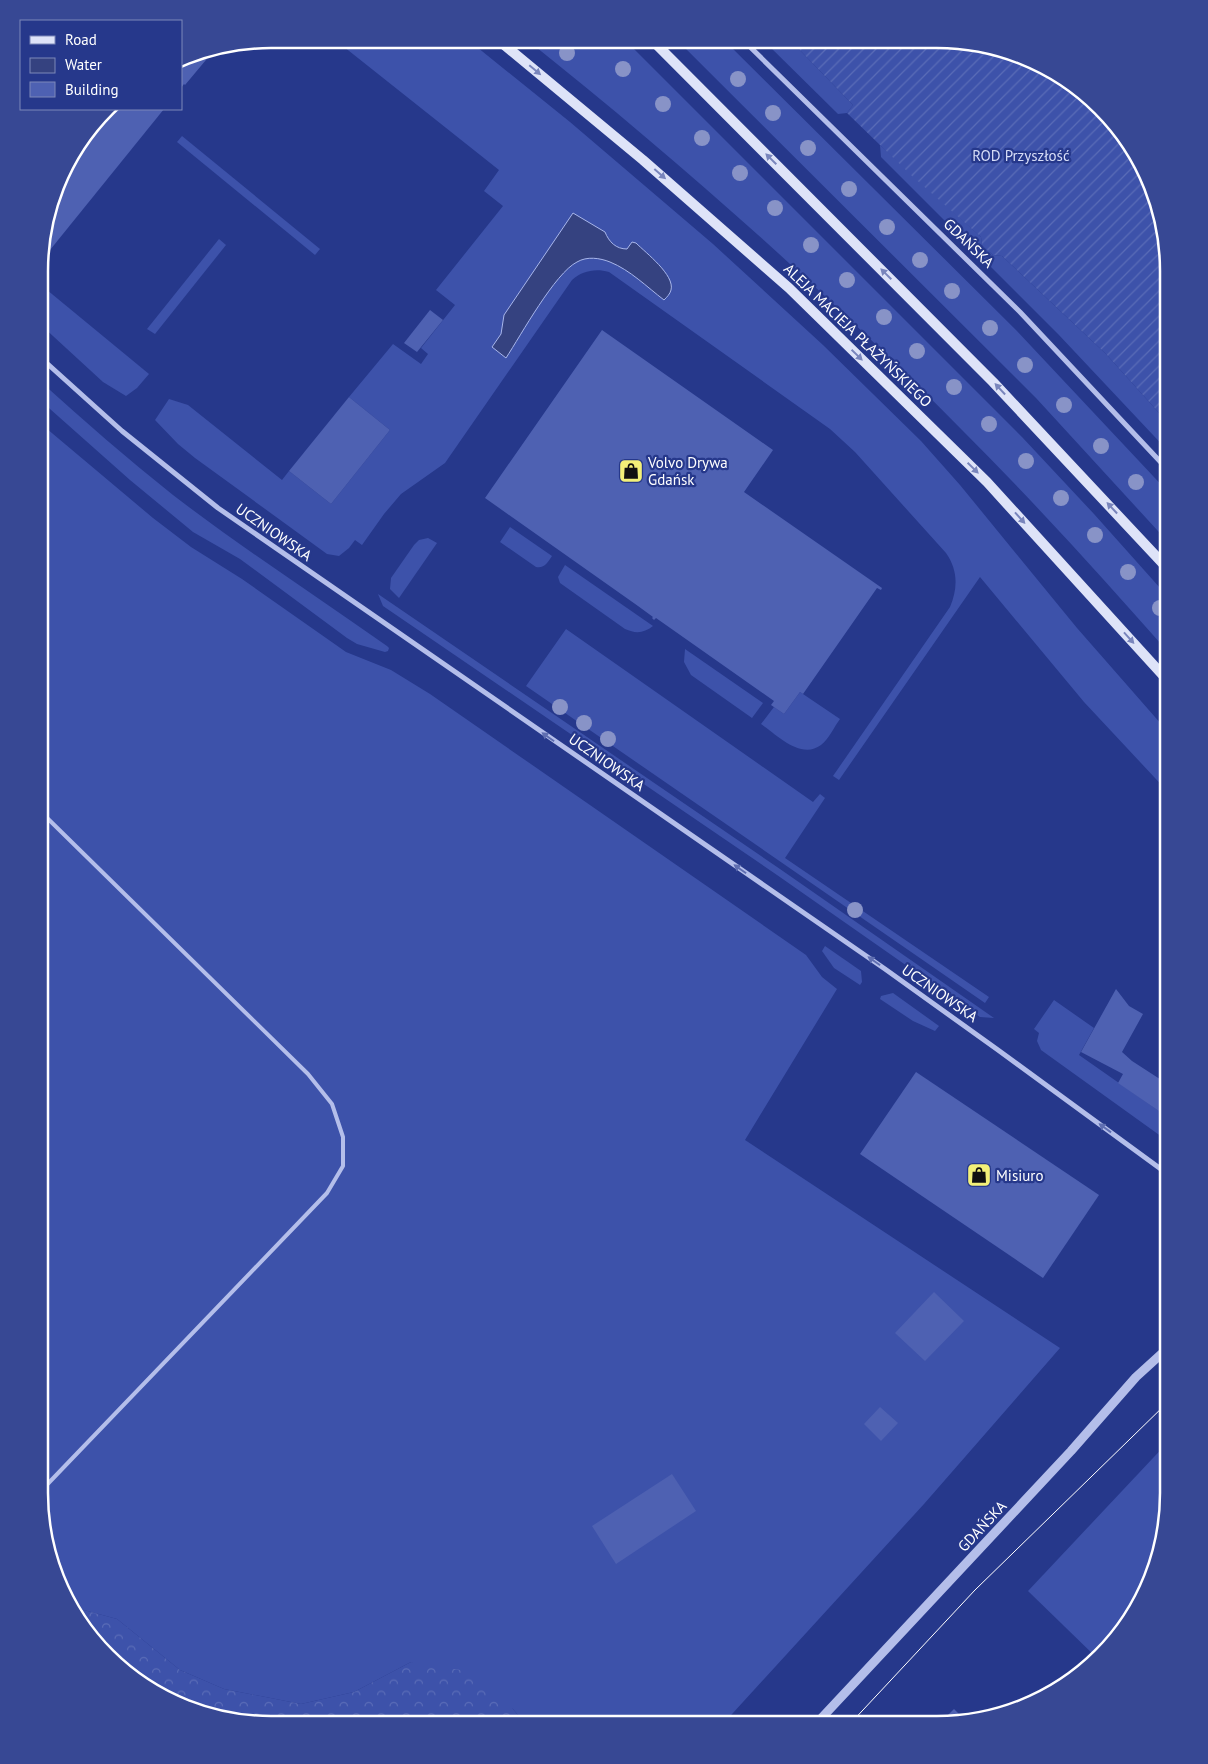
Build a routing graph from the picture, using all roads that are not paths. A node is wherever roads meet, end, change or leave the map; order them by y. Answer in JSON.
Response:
{"nodes":[{"id":1,"x":509,"y":48,"type":"edge"},
{"id":2,"x":660,"y":48,"type":"edge"},
{"id":3,"x":751,"y":48,"type":"edge"},
{"id":4,"x":48,"y":364,"type":"edge"},
{"id":5,"x":1160,"y":461,"type":"edge"},
{"id":6,"x":1160,"y":560,"type":"edge"},
{"id":7,"x":1160,"y":672,"type":"edge"},
{"id":8,"x":48,"y":819,"type":"edge"},
{"id":9,"x":1160,"y":1168,"type":"edge"},
{"id":10,"x":1160,"y":1354,"type":"edge"},
{"id":11,"x":48,"y":1483,"type":"edge"},
{"id":12,"x":823,"y":1716,"type":"edge"}],
"edges":[{"from":1,"to":7,"type":"main road","name":"ALEJA MACIEJA PŁAŻYŃSKIEGO","one_way":true},
{"from":6,"to":2,"type":"main road","one_way":true},
{"from":3,"to":5,"type":"street","name":"GDAŃSKA"},
{"from":9,"to":4,"type":"street","name":"UCZNIOWSKA","one_way":true},
{"from":8,"to":11,"type":"lane"},
{"from":10,"to":12,"type":"street","name":"GDAŃSKA"}]}
